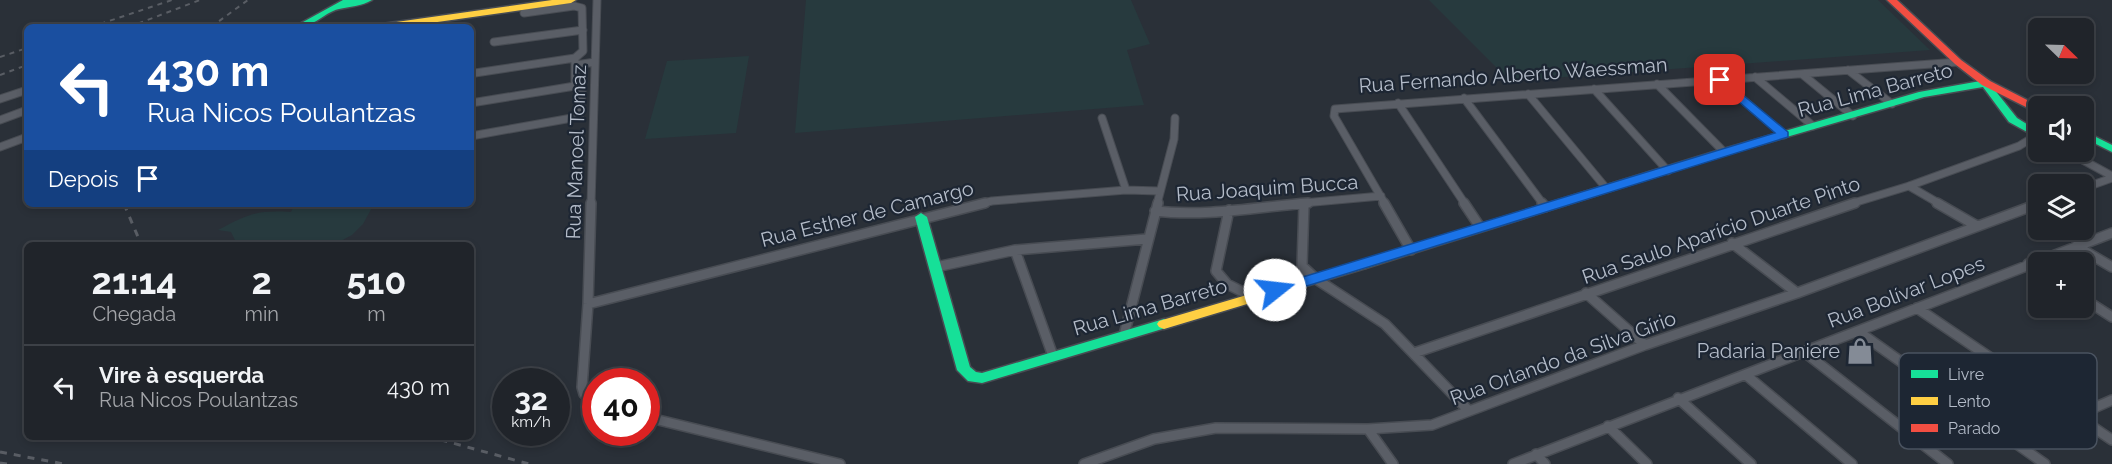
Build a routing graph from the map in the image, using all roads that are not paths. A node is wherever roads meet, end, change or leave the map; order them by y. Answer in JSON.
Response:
{"nodes":[{"id":1,"x":350,"y":0,"type":"edge"},
{"id":2,"x":367,"y":0,"type":"edge"},
{"id":3,"x":571,"y":0,"type":"edge"},
{"id":4,"x":597,"y":0,"type":"edge"},
{"id":5,"x":1892,"y":0,"type":"edge"},
{"id":6,"x":326,"y":13,"type":"junction"},
{"id":7,"x":524,"y":13,"type":"dead end"},
{"id":8,"x":305,"y":24,"type":"edge"},
{"id":9,"x":403,"y":24,"type":"edge"},
{"id":10,"x":583,"y":30,"type":"junction"},
{"id":11,"x":494,"y":42,"type":"dead end"},
{"id":12,"x":575,"y":61,"type":"junction"},
{"id":13,"x":595,"y":62,"type":"junction"},
{"id":14,"x":1958,"y":62,"type":"junction"},
{"id":15,"x":1848,"y":70,"type":"junction"},
{"id":16,"x":476,"y":73,"type":"dead end"},
{"id":17,"x":1802,"y":74,"type":"junction"},
{"id":18,"x":1755,"y":77,"type":"junction"},
{"id":19,"x":1720,"y":80,"type":"junction"},
{"id":20,"x":1986,"y":83,"type":"junction"},
{"id":21,"x":1658,"y":84,"type":"junction"},
{"id":22,"x":575,"y":86,"type":"junction"},
{"id":23,"x":1594,"y":89,"type":"junction"},
{"id":24,"x":24,"y":91,"type":"edge"},
{"id":25,"x":1528,"y":94,"type":"junction"},
{"id":26,"x":1464,"y":98,"type":"junction"},
{"id":27,"x":0,"y":99,"type":"edge"},
{"id":28,"x":474,"y":103,"type":"edge"},
{"id":29,"x":1398,"y":103,"type":"junction"},
{"id":30,"x":1892,"y":104,"type":"junction"},
{"id":31,"x":2028,"y":106,"type":"edge"},
{"id":32,"x":24,"y":111,"type":"edge"},
{"id":33,"x":2028,"y":112,"type":"edge"},
{"id":34,"x":2008,"y":115,"type":"junction"},
{"id":35,"x":1853,"y":116,"type":"junction"},
{"id":36,"x":1102,"y":118,"type":"dead end"},
{"id":37,"x":1174,"y":118,"type":"dead end"},
{"id":38,"x":0,"y":120,"type":"edge"},
{"id":39,"x":1813,"y":126,"type":"junction"},
{"id":40,"x":2028,"y":130,"type":"edge"},
{"id":41,"x":474,"y":135,"type":"edge"},
{"id":42,"x":1784,"y":135,"type":"junction"},
{"id":43,"x":24,"y":138,"type":"edge"},
{"id":44,"x":2094,"y":139,"type":"edge"},
{"id":45,"x":2028,"y":141,"type":"edge"},
{"id":46,"x":0,"y":147,"type":"edge"},
{"id":47,"x":2112,"y":149,"type":"edge"},
{"id":48,"x":1724,"y":152,"type":"junction"},
{"id":49,"x":2086,"y":162,"type":"edge"},
{"id":50,"x":1668,"y":171,"type":"junction"},
{"id":51,"x":2112,"y":177,"type":"edge"},
{"id":52,"x":2094,"y":184,"type":"edge"},
{"id":53,"x":1909,"y":186,"type":"junction"},
{"id":54,"x":1606,"y":188,"type":"junction"},
{"id":55,"x":1126,"y":190,"type":"junction"},
{"id":56,"x":1159,"y":191,"type":"junction"},
{"id":57,"x":1381,"y":196,"type":"junction"},
{"id":58,"x":1304,"y":204,"type":"junction"},
{"id":59,"x":1545,"y":207,"type":"junction"},
{"id":60,"x":2028,"y":208,"type":"edge"},
{"id":61,"x":1229,"y":210,"type":"junction"},
{"id":62,"x":1155,"y":211,"type":"junction"},
{"id":63,"x":921,"y":217,"type":"junction"},
{"id":64,"x":1977,"y":226,"type":"junction"},
{"id":65,"x":1480,"y":227,"type":"junction"},
{"id":66,"x":2112,"y":233,"type":"edge"},
{"id":67,"x":1147,"y":239,"type":"junction"},
{"id":68,"x":1732,"y":243,"type":"junction"},
{"id":69,"x":2076,"y":246,"type":"junction"},
{"id":70,"x":1015,"y":250,"type":"junction"},
{"id":71,"x":1411,"y":250,"type":"junction"},
{"id":72,"x":2060,"y":252,"type":"edge"},
{"id":73,"x":2028,"y":264,"type":"edge"},
{"id":74,"x":1302,"y":266,"type":"junction"},
{"id":75,"x":936,"y":267,"type":"junction"},
{"id":76,"x":2112,"y":267,"type":"edge"},
{"id":77,"x":1316,"y":279,"type":"junction"},
{"id":78,"x":1298,"y":284,"type":"junction"},
{"id":79,"x":1797,"y":292,"type":"junction"},
{"id":80,"x":1586,"y":293,"type":"junction"},
{"id":81,"x":1238,"y":296,"type":"junction"},
{"id":82,"x":588,"y":304,"type":"junction"},
{"id":83,"x":2094,"y":305,"type":"edge"},
{"id":84,"x":1917,"y":308,"type":"junction"},
{"id":85,"x":2112,"y":317,"type":"edge"},
{"id":86,"x":1859,"y":332,"type":"junction"},
{"id":87,"x":1124,"y":334,"type":"junction"},
{"id":88,"x":1645,"y":345,"type":"junction"},
{"id":89,"x":1803,"y":351,"type":"junction"},
{"id":90,"x":1414,"y":353,"type":"junction"},
{"id":91,"x":1984,"y":353,"type":"edge"},
{"id":92,"x":1053,"y":356,"type":"junction"},
{"id":93,"x":1899,"y":361,"type":"edge"},
{"id":94,"x":583,"y":368,"type":"edge"},
{"id":95,"x":1746,"y":375,"type":"junction"},
{"id":96,"x":1678,"y":398,"type":"junction"},
{"id":97,"x":2112,"y":400,"type":"edge"},
{"id":98,"x":2097,"y":406,"type":"edge"},
{"id":99,"x":1469,"y":411,"type":"junction"},
{"id":100,"x":660,"y":420,"type":"edge"},
{"id":101,"x":1608,"y":426,"type":"junction"},
{"id":102,"x":1899,"y":426,"type":"edge"},
{"id":103,"x":1368,"y":429,"type":"junction"},
{"id":104,"x":2097,"y":430,"type":"edge"},
{"id":105,"x":2112,"y":440,"type":"edge"},
{"id":106,"x":1929,"y":449,"type":"edge"},
{"id":107,"x":2023,"y":449,"type":"edge"},
{"id":108,"x":1536,"y":454,"type":"junction"},
{"id":109,"x":840,"y":464,"type":"edge"},
{"id":110,"x":1084,"y":464,"type":"edge"},
{"id":111,"x":1393,"y":464,"type":"edge"},
{"id":112,"x":1513,"y":464,"type":"edge"},
{"id":113,"x":1545,"y":464,"type":"edge"},
{"id":114,"x":1647,"y":464,"type":"edge"},
{"id":115,"x":1751,"y":464,"type":"edge"},
{"id":116,"x":1852,"y":464,"type":"edge"},
{"id":117,"x":1948,"y":464,"type":"edge"},
{"id":118,"x":2045,"y":464,"type":"edge"}],
"edges":[{"from":1,"to":6,"type":"street"},
{"from":2,"to":6,"type":"street"},
{"from":3,"to":9,"type":"street"},
{"from":4,"to":13,"type":"street","name":"Rua Manoel Tomaz"},
{"from":5,"to":14,"type":"street"},
{"from":6,"to":8,"type":"street"},
{"from":7,"to":10,"type":"street"},
{"from":10,"to":11,"type":"street"},
{"from":10,"to":12,"type":"street"},
{"from":12,"to":13,"type":"street"},
{"from":12,"to":16,"type":"street"},
{"from":12,"to":22,"type":"street"},
{"from":13,"to":82,"type":"street","name":"Rua Manoel Tomaz"},
{"from":14,"to":15,"type":"street","name":"Rua Fernando Alberto Waessman"},
{"from":14,"to":20,"type":"street"},
{"from":15,"to":17,"type":"street","name":"Rua Fernando Alberto Waessman"},
{"from":15,"to":30,"type":"street"},
{"from":17,"to":18,"type":"street","name":"Rua Fernando Alberto Waessman"},
{"from":17,"to":35,"type":"street"},
{"from":18,"to":19,"type":"street","name":"Rua Fernando Alberto Waessman"},
{"from":18,"to":39,"type":"street"},
{"from":19,"to":21,"type":"street","name":"Rua Fernando Alberto Waessman"},
{"from":19,"to":42,"type":"street"},
{"from":20,"to":30,"type":"street","name":"Rua Lima Barreto"},
{"from":20,"to":31,"type":"street"},
{"from":20,"to":34,"type":"street"},
{"from":21,"to":23,"type":"street","name":"Rua Fernando Alberto Waessman"},
{"from":21,"to":48,"type":"street"},
{"from":22,"to":28,"type":"street"},
{"from":22,"to":41,"type":"street"},
{"from":23,"to":25,"type":"street","name":"Rua Fernando Alberto Waessman"},
{"from":23,"to":50,"type":"street"},
{"from":24,"to":27,"type":"street"},
{"from":25,"to":26,"type":"street","name":"Rua Fernando Alberto Waessman"},
{"from":25,"to":54,"type":"street"},
{"from":26,"to":29,"type":"street","name":"Rua Fernando Alberto Waessman"},
{"from":26,"to":59,"type":"street"},
{"from":29,"to":57,"type":"street","name":"Rua Fernando Alberto Waessman"},
{"from":29,"to":65,"type":"street"},
{"from":30,"to":35,"type":"street","name":"Rua Lima Barreto"},
{"from":32,"to":38,"type":"street"},
{"from":33,"to":34,"type":"street"},
{"from":34,"to":40,"type":"street"},
{"from":35,"to":39,"type":"street","name":"Rua Lima Barreto"},
{"from":36,"to":55,"type":"street"},
{"from":37,"to":56,"type":"street"},
{"from":39,"to":42,"type":"street","name":"Rua Lima Barreto"},
{"from":42,"to":48,"type":"street","name":"Rua Lima Barreto"},
{"from":43,"to":46,"type":"street"},
{"from":44,"to":47,"type":"street"},
{"from":45,"to":53,"type":"street","name":"Rua Saulo Aparício Duarte Pinto"},
{"from":48,"to":50,"type":"street","name":"Rua Lima Barreto"},
{"from":49,"to":51,"type":"street"},
{"from":50,"to":54,"type":"street","name":"Rua Lima Barreto"},
{"from":51,"to":52,"type":"street"},
{"from":53,"to":64,"type":"street"},
{"from":53,"to":68,"type":"street","name":"Rua Saulo Aparício Duarte Pinto"},
{"from":54,"to":59,"type":"street","name":"Rua Lima Barreto"},
{"from":55,"to":56,"type":"street","name":"Rua Esther de Camargo"},
{"from":55,"to":63,"type":"street","name":"Rua Esther de Camargo"},
{"from":56,"to":62,"type":"street"},
{"from":57,"to":58,"type":"street","name":"Rua Joaquim Bucca"},
{"from":57,"to":71,"type":"street"},
{"from":58,"to":61,"type":"street","name":"Rua Joaquim Bucca"},
{"from":58,"to":74,"type":"street"},
{"from":59,"to":65,"type":"street","name":"Rua Lima Barreto"},
{"from":60,"to":64,"type":"street","name":"Rua Orlando da Silva Gírio"},
{"from":61,"to":62,"type":"street","name":"Rua Joaquim Bucca"},
{"from":61,"to":81,"type":"street"},
{"from":62,"to":67,"type":"street"},
{"from":63,"to":75,"type":"street"},
{"from":63,"to":82,"type":"street","name":"Rua Esther de Camargo"},
{"from":64,"to":79,"type":"street","name":"Rua Orlando da Silva Gírio"},
{"from":65,"to":71,"type":"street","name":"Rua Lima Barreto"},
{"from":66,"to":69,"type":"street","name":"Rua Bolívar Lopes"},
{"from":67,"to":70,"type":"street"},
{"from":67,"to":87,"type":"street"},
{"from":68,"to":79,"type":"street"},
{"from":68,"to":80,"type":"street","name":"Rua Saulo Aparício Duarte Pinto"},
{"from":69,"to":72,"type":"street","name":"Rua Bolívar Lopes"},
{"from":69,"to":76,"type":"street"},
{"from":70,"to":75,"type":"street"},
{"from":70,"to":92,"type":"street"},
{"from":71,"to":77,"type":"street","name":"Rua Lima Barreto"},
{"from":73,"to":84,"type":"street","name":"Rua Bolívar Lopes"},
{"from":74,"to":77,"type":"street"},
{"from":74,"to":78,"type":"street"},
{"from":75,"to":92,"type":"street","name":"Rua Lima Barreto"},
{"from":77,"to":78,"type":"street","name":"Rua Lima Barreto"},
{"from":77,"to":90,"type":"street"},
{"from":78,"to":81,"type":"street","name":"Rua Lima Barreto"},
{"from":79,"to":88,"type":"street","name":"Rua Orlando da Silva Gírio"},
{"from":80,"to":88,"type":"street"},
{"from":80,"to":90,"type":"street","name":"Rua Saulo Aparício Duarte Pinto"},
{"from":81,"to":87,"type":"street","name":"Rua Lima Barreto"},
{"from":82,"to":94,"type":"street","name":"Rua Manoel Tomaz"},
{"from":83,"to":85,"type":"street"},
{"from":84,"to":86,"type":"street","name":"Rua Bolívar Lopes"},
{"from":84,"to":91,"type":"street"},
{"from":86,"to":89,"type":"street","name":"Rua Bolívar Lopes"},
{"from":86,"to":93,"type":"street"},
{"from":87,"to":92,"type":"street","name":"Rua Lima Barreto"},
{"from":88,"to":99,"type":"street","name":"Rua Orlando da Silva Gírio"},
{"from":89,"to":95,"type":"street","name":"Rua Bolívar Lopes"},
{"from":89,"to":102,"type":"street"},
{"from":90,"to":99,"type":"street"},
{"from":95,"to":96,"type":"street","name":"Rua Bolívar Lopes"},
{"from":95,"to":116,"type":"street"},
{"from":96,"to":101,"type":"street","name":"Rua Bolívar Lopes"},
{"from":96,"to":115,"type":"street"},
{"from":97,"to":98,"type":"street"},
{"from":99,"to":103,"type":"street","name":"Rua Orlando da Silva Gírio"},
{"from":100,"to":109,"type":"street"},
{"from":101,"to":108,"type":"street","name":"Rua Bolívar Lopes"},
{"from":101,"to":114,"type":"street"},
{"from":103,"to":110,"type":"street","name":"Rua Orlando da Silva Gírio"},
{"from":103,"to":111,"type":"street"},
{"from":104,"to":105,"type":"street"},
{"from":106,"to":117,"type":"street"},
{"from":107,"to":118,"type":"street"},
{"from":108,"to":112,"type":"street","name":"Rua Bolívar Lopes"},
{"from":108,"to":113,"type":"street"}]}
